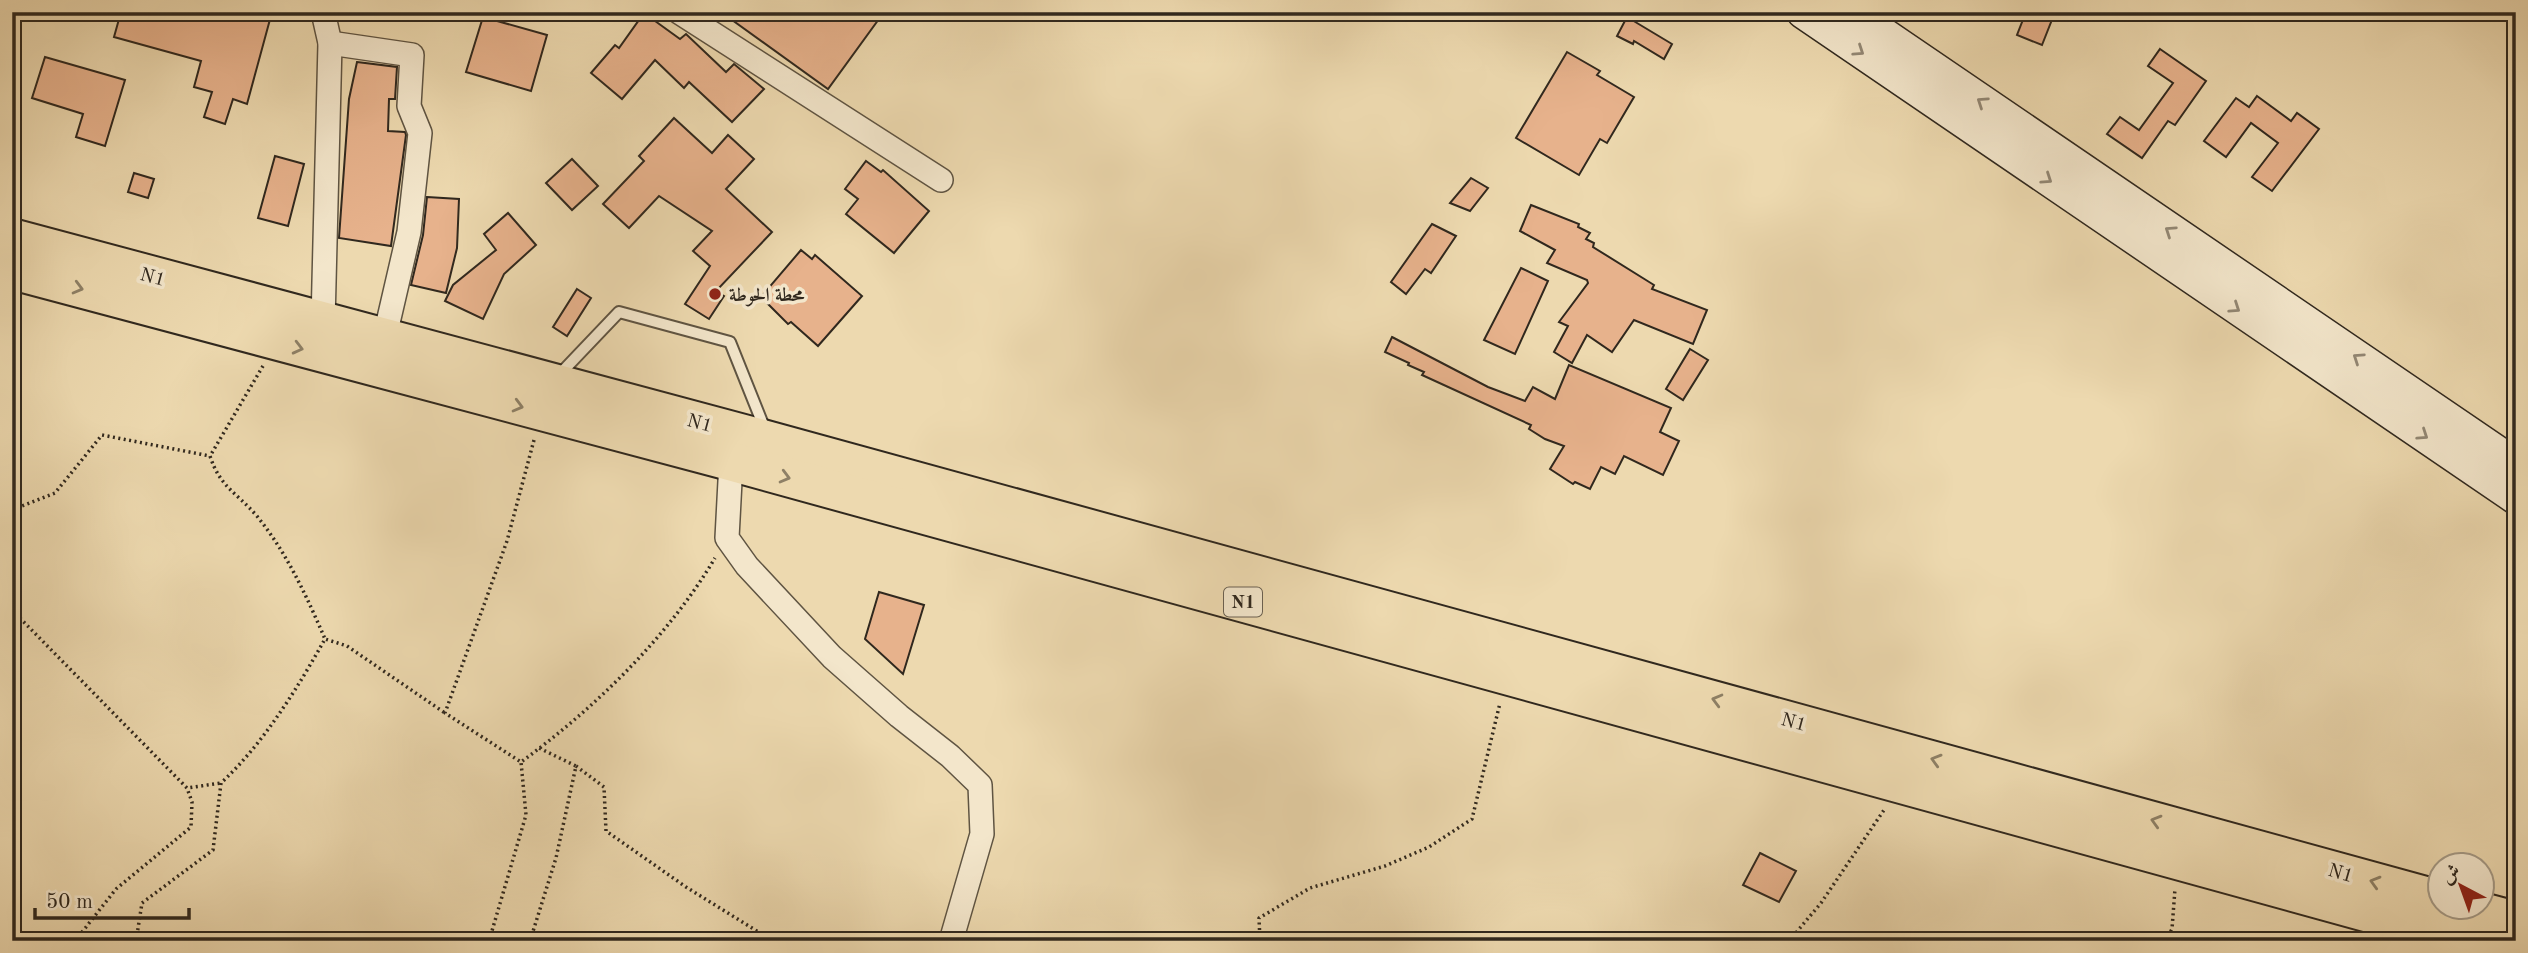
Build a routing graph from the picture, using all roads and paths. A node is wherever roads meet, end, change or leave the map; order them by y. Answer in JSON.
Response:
{"nodes":[{"id":1,"x":323,"y":12,"type":"edge"},
{"id":2,"x":679,"y":12,"type":"edge"},
{"id":3,"x":1803,"y":12,"type":"edge"},
{"id":4,"x":1851,"y":12,"type":"edge"},
{"id":5,"x":330,"y":43,"type":"junction"},
{"id":6,"x":941,"y":180,"type":"dead end"},
{"id":7,"x":12,"y":238,"type":"edge"},
{"id":8,"x":12,"y":270,"type":"edge"},
{"id":9,"x":2213,"y":277,"type":"junction"},
{"id":10,"x":323,"y":322,"type":"junction"},
{"id":11,"x":384,"y":340,"type":"junction"},
{"id":12,"x":275,"y":342,"type":"junction"},
{"id":13,"x":547,"y":397,"type":"junction"},
{"id":14,"x":770,"y":441,"type":"junction"},
{"id":15,"x":210,"y":456,"type":"junction"},
{"id":16,"x":731,"y":462,"type":"junction"},
{"id":17,"x":2516,"y":465,"type":"edge"},
{"id":18,"x":2516,"y":498,"type":"edge"},
{"id":19,"x":12,"y":510,"type":"edge"},
{"id":20,"x":727,"y":538,"type":"junction"},
{"id":21,"x":12,"y":610,"type":"edge"},
{"id":22,"x":325,"y":639,"type":"junction"},
{"id":23,"x":1506,"y":674,"type":"junction"},
{"id":24,"x":445,"y":713,"type":"junction"},
{"id":25,"x":539,"y":748,"type":"junction"},
{"id":26,"x":521,"y":762,"type":"junction"},
{"id":27,"x":576,"y":766,"type":"junction"},
{"id":28,"x":221,"y":783,"type":"junction"},
{"id":29,"x":1903,"y":783,"type":"junction"},
{"id":30,"x":187,"y":788,"type":"junction"},
{"id":31,"x":2177,"y":859,"type":"junction"},
{"id":32,"x":2426,"y":896,"type":"edge"},
{"id":33,"x":2496,"y":916,"type":"edge"},
{"id":34,"x":2516,"y":921,"type":"edge"},
{"id":35,"x":75,"y":941,"type":"edge"},
{"id":36,"x":136,"y":941,"type":"edge"},
{"id":37,"x":489,"y":941,"type":"edge"},
{"id":38,"x":530,"y":941,"type":"edge"},
{"id":39,"x":773,"y":941,"type":"edge"},
{"id":40,"x":951,"y":941,"type":"edge"},
{"id":41,"x":1260,"y":941,"type":"edge"},
{"id":42,"x":1789,"y":941,"type":"edge"},
{"id":43,"x":2165,"y":941,"type":"edge"},
{"id":44,"x":2471,"y":941,"type":"edge"}],
"edges":[{"from":1,"to":5,"type":"street"},
{"from":2,"to":6,"type":"street"},
{"from":3,"to":9,"type":"main road","one_way":true},
{"from":9,"to":4,"type":"main road","one_way":true},
{"from":5,"to":10,"type":"street"},
{"from":5,"to":11,"type":"street"},
{"from":7,"to":10,"type":"highway","name":"N1","number":"N1"},
{"from":8,"to":12,"type":"highway","number":"N1","one_way":true},
{"from":17,"to":9,"type":"main road","one_way":true},
{"from":9,"to":18,"type":"main road","one_way":true},
{"from":10,"to":11,"type":"highway","name":"N1","number":"N1"},
{"from":11,"to":13,"type":"highway","name":"N1","number":"N1"},
{"from":12,"to":13,"type":"highway","number":"N1","one_way":true},
{"from":12,"to":15,"type":"path"},
{"from":13,"to":14,"type":"highway","name":"N1","number":"N1"},
{"from":13,"to":14,"type":"lane"},
{"from":13,"to":16,"type":"highway","number":"N1"},
{"from":13,"to":24,"type":"path"},
{"from":32,"to":14,"type":"highway","name":"N1","number":"N1","one_way":true},
{"from":15,"to":19,"type":"path"},
{"from":15,"to":22,"type":"path"},
{"from":16,"to":20,"type":"street"},
{"from":16,"to":23,"type":"highway","number":"N1","one_way":true},
{"from":20,"to":25,"type":"path"},
{"from":20,"to":40,"type":"street"},
{"from":21,"to":30,"type":"path"},
{"from":22,"to":24,"type":"path"},
{"from":22,"to":28,"type":"path"},
{"from":23,"to":29,"type":"highway","number":"N1"},
{"from":23,"to":41,"type":"path"},
{"from":24,"to":26,"type":"path"},
{"from":25,"to":26,"type":"path"},
{"from":25,"to":27,"type":"path"},
{"from":26,"to":37,"type":"path"},
{"from":27,"to":38,"type":"path"},
{"from":27,"to":39,"type":"path"},
{"from":28,"to":30,"type":"path"},
{"from":28,"to":36,"type":"path"},
{"from":29,"to":31,"type":"highway","number":"N1"},
{"from":29,"to":42,"type":"path"},
{"from":30,"to":35,"type":"path"},
{"from":31,"to":43,"type":"path"},
{"from":31,"to":44,"type":"highway","number":"N1"},
{"from":33,"to":34,"type":"highway"}]}
